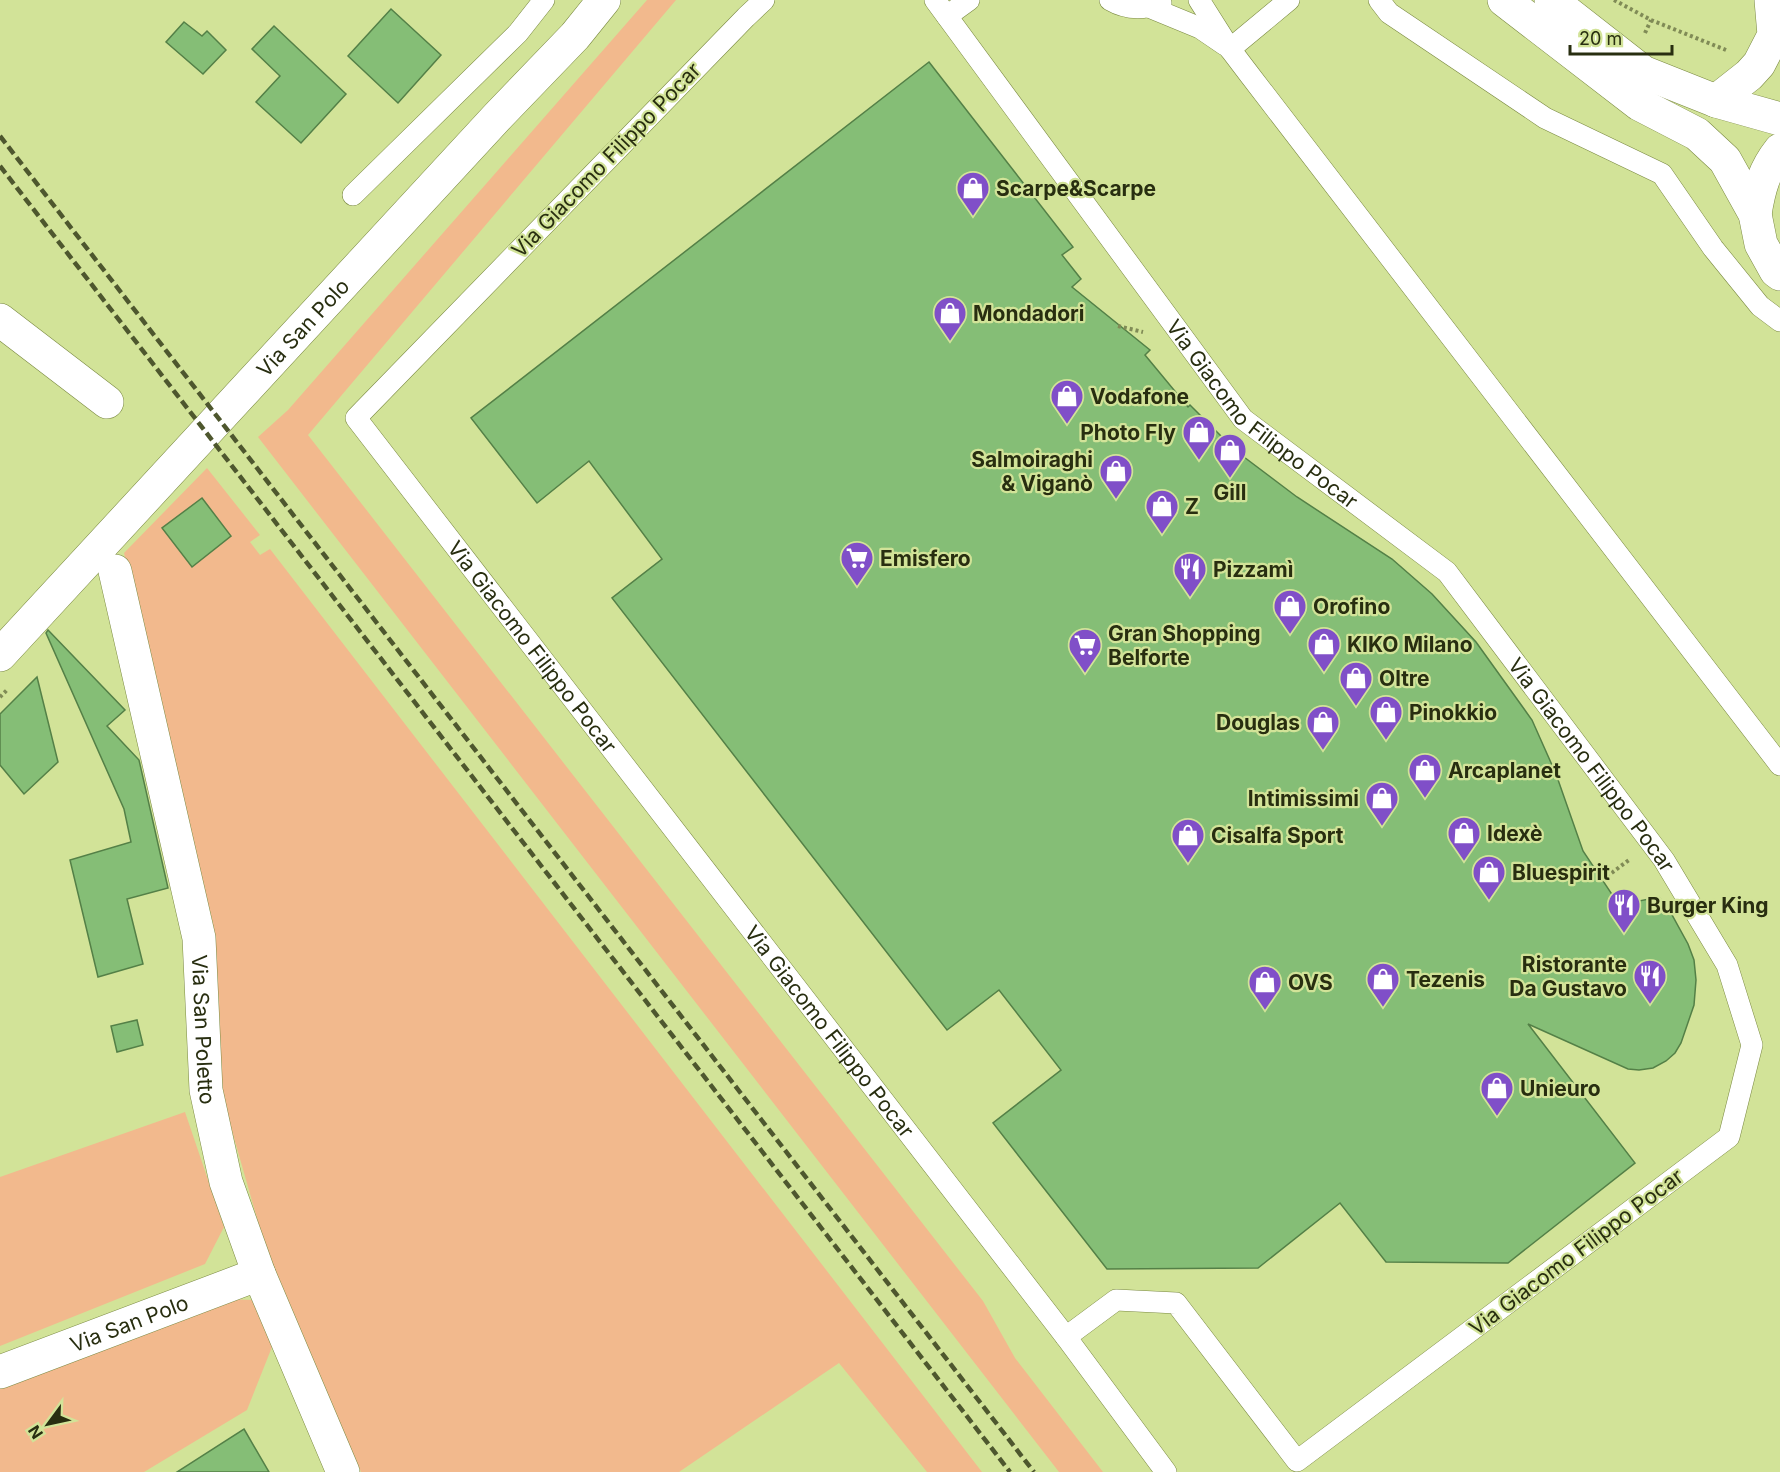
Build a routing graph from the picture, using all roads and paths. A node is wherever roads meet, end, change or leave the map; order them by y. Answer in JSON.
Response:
{"nodes":[{"id":1,"x":544,"y":0,"type":"edge"},
{"id":2,"x":604,"y":0,"type":"edge"},
{"id":3,"x":764,"y":0,"type":"edge"},
{"id":4,"x":969,"y":0,"type":"edge"},
{"id":5,"x":1110,"y":0,"type":"edge"},
{"id":6,"x":1199,"y":0,"type":"edge"},
{"id":7,"x":1289,"y":0,"type":"edge"},
{"id":8,"x":1379,"y":0,"type":"edge"},
{"id":9,"x":1504,"y":0,"type":"edge"},
{"id":10,"x":1551,"y":0,"type":"edge"},
{"id":11,"x":1614,"y":0,"type":"edge"},
{"id":12,"x":1771,"y":0,"type":"edge"},
{"id":13,"x":1157,"y":4,"type":"edge"},
{"id":14,"x":941,"y":8,"type":"edge"},
{"id":15,"x":1230,"y":49,"type":"junction"},
{"id":16,"x":1727,"y":51,"type":"dead end"},
{"id":17,"x":1716,"y":101,"type":"junction"},
{"id":18,"x":1780,"y":119,"type":"edge"},
{"id":19,"x":1780,"y":150,"type":"edge"},
{"id":20,"x":352,"y":195,"type":"dead end"},
{"id":21,"x":1755,"y":214,"type":"junction"},
{"id":22,"x":1780,"y":274,"type":"edge"},
{"id":23,"x":0,"y":320,"type":"edge"},
{"id":24,"x":1780,"y":321,"type":"edge"},
{"id":25,"x":107,"y":402,"type":"dead end"},
{"id":26,"x":115,"y":571,"type":"dead end"},
{"id":27,"x":0,"y":655,"type":"edge"},
{"id":28,"x":1780,"y":765,"type":"edge"},
{"id":29,"x":1652,"y":845,"type":"junction"},
{"id":30,"x":1602,"y":880,"type":"dead end"},
{"id":31,"x":259,"y":1274,"type":"junction"},
{"id":32,"x":1066,"y":1337,"type":"junction"},
{"id":33,"x":0,"y":1372,"type":"edge"},
{"id":34,"x":343,"y":1472,"type":"edge"},
{"id":35,"x":1166,"y":1472,"type":"edge"}],
"edges":[{"from":1,"to":20,"type":"lane"},
{"from":2,"to":27,"type":"main road","name":"Via San Polo"},
{"from":3,"to":32,"type":"lane","name":"Via Giacomo Filippo Pocar"},
{"from":4,"to":14,"type":"lane","name":"Via Giacomo Filippo Pocar"},
{"from":5,"to":13,"type":"lane"},
{"from":6,"to":15,"type":"lane"},
{"from":7,"to":15,"type":"lane"},
{"from":8,"to":24,"type":"lane"},
{"from":9,"to":21,"type":"main road"},
{"from":10,"to":17,"type":"main road"},
{"from":11,"to":16,"type":"path"},
{"from":12,"to":17,"type":"main road"},
{"from":13,"to":15,"type":"lane"},
{"from":14,"to":29,"type":"lane","name":"Via Giacomo Filippo Pocar"},
{"from":15,"to":28,"type":"lane"},
{"from":17,"to":18,"type":"main road"},
{"from":19,"to":21,"type":"main road"},
{"from":21,"to":22,"type":"main road"},
{"from":23,"to":25,"type":"main road"},
{"from":26,"to":31,"type":"main road","name":"Via San Poletto"},
{"from":29,"to":30,"type":"path"},
{"from":29,"to":32,"type":"lane","name":"Via Giacomo Filippo Pocar"},
{"from":31,"to":33,"type":"main road","name":"Via San Polo"},
{"from":31,"to":34,"type":"main road","name":"Via San Poletto"},
{"from":32,"to":35,"type":"lane","name":"Via Giacomo Filippo Pocar"}]}
